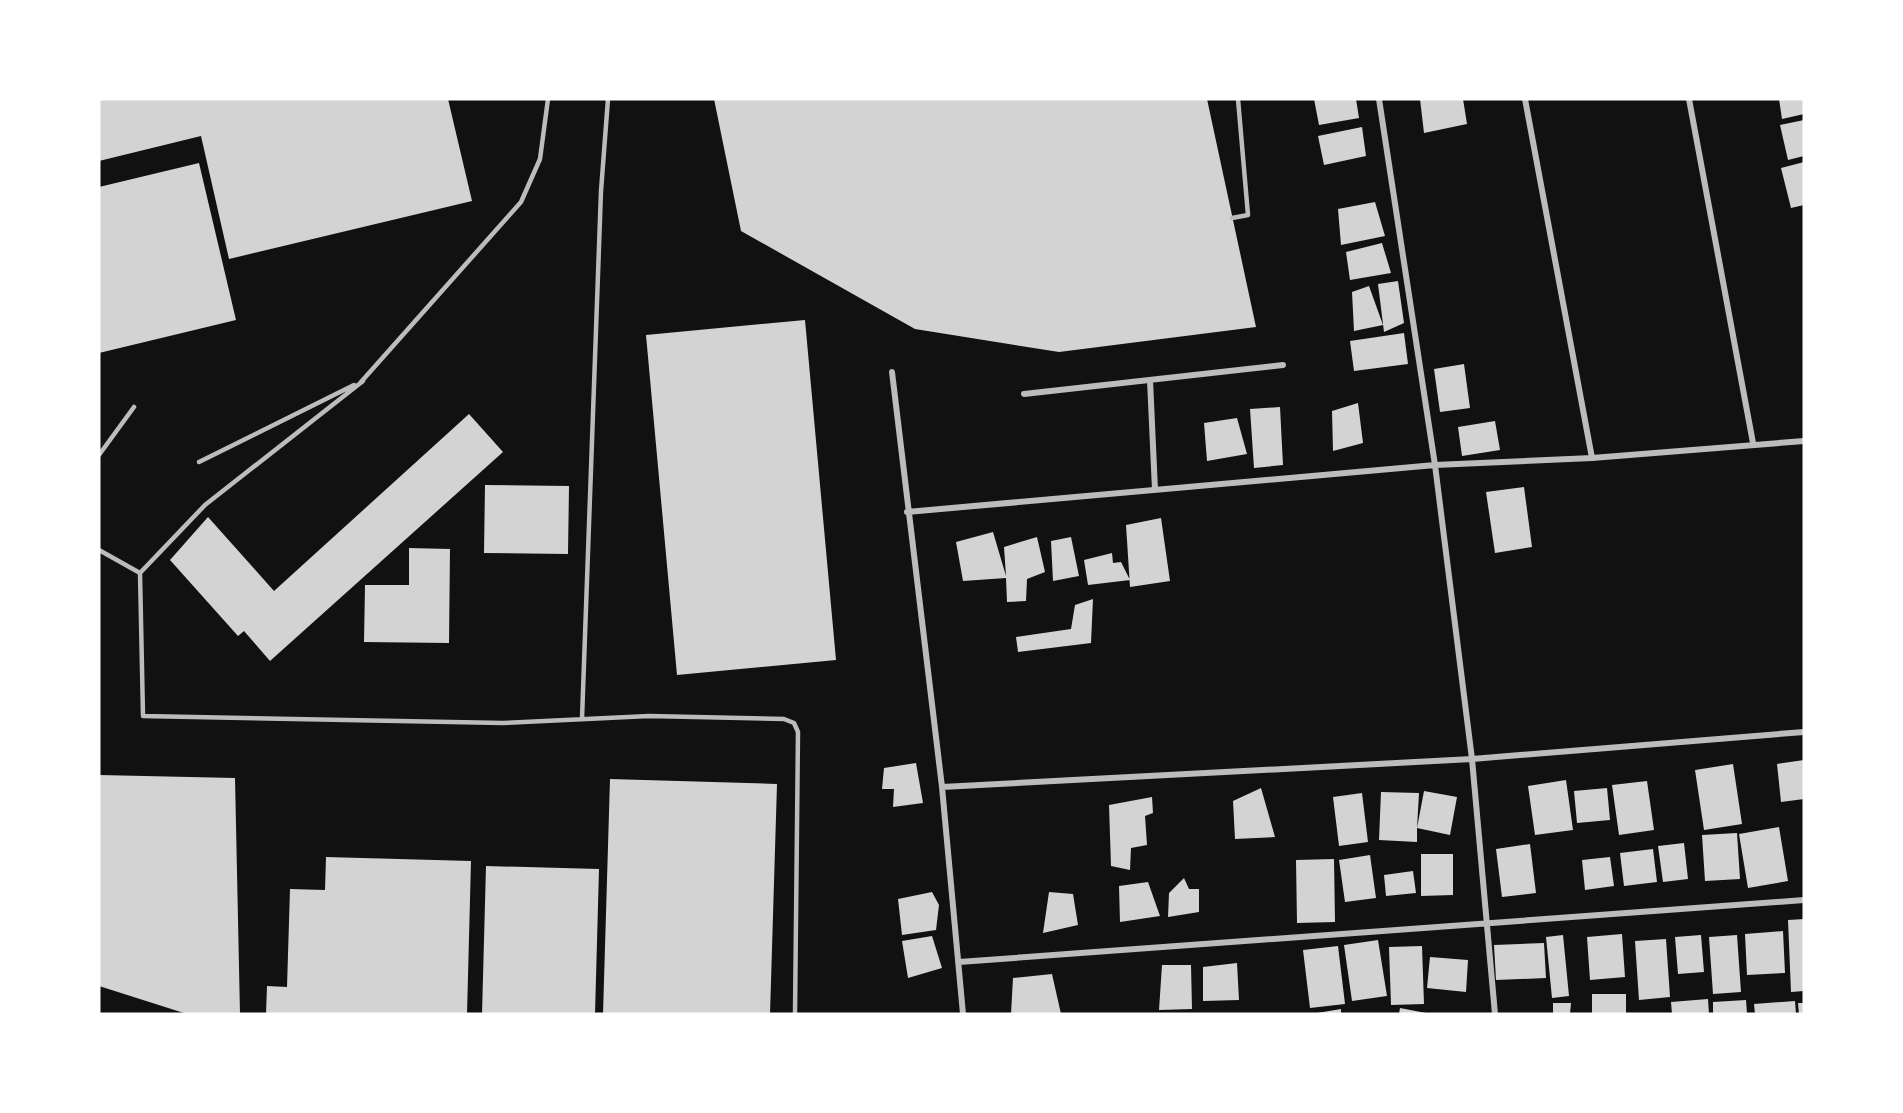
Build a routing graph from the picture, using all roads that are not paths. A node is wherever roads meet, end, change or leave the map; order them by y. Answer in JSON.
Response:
{"nodes":[{"id":1,"x":548,"y":99,"type":"edge"},
{"id":2,"x":608,"y":99,"type":"edge"},
{"id":3,"x":1238,"y":99,"type":"edge"},
{"id":4,"x":1379,"y":99,"type":"edge"},
{"id":5,"x":1525,"y":99,"type":"edge"},
{"id":6,"x":1689,"y":99,"type":"edge"},
{"id":7,"x":1232,"y":218,"type":"dead end"},
{"id":8,"x":1283,"y":365,"type":"dead end"},
{"id":9,"x":892,"y":372,"type":"dead end"},
{"id":10,"x":1150,"y":380,"type":"junction"},
{"id":11,"x":363,"y":381,"type":"junction"},
{"id":12,"x":1024,"y":393,"type":"dead end"},
{"id":13,"x":134,"y":407,"type":"dead end"},
{"id":14,"x":1804,"y":441,"type":"edge"},
{"id":15,"x":1754,"y":443,"type":"junction"},
{"id":16,"x":99,"y":454,"type":"edge"},
{"id":17,"x":1592,"y":458,"type":"junction"},
{"id":18,"x":199,"y":462,"type":"dead end"},
{"id":19,"x":1436,"y":465,"type":"junction"},
{"id":20,"x":1155,"y":489,"type":"junction"},
{"id":21,"x":907,"y":512,"type":"junction"},
{"id":22,"x":99,"y":550,"type":"edge"},
{"id":23,"x":140,"y":573,"type":"junction"},
{"id":24,"x":582,"y":719,"type":"junction"},
{"id":25,"x":1804,"y":732,"type":"edge"},
{"id":26,"x":1472,"y":759,"type":"junction"},
{"id":27,"x":942,"y":787,"type":"junction"},
{"id":28,"x":1804,"y":900,"type":"edge"},
{"id":29,"x":1488,"y":922,"type":"junction"},
{"id":30,"x":959,"y":962,"type":"junction"},
{"id":31,"x":795,"y":1014,"type":"edge"},
{"id":32,"x":963,"y":1014,"type":"edge"},
{"id":33,"x":1496,"y":1014,"type":"edge"}],
"edges":[{"from":1,"to":11,"type":"lane"},
{"from":2,"to":24,"type":"lane"},
{"from":3,"to":7,"type":"lane"},
{"from":4,"to":19,"type":"street"},
{"from":5,"to":17,"type":"street"},
{"from":6,"to":15,"type":"street"},
{"from":8,"to":10,"type":"street"},
{"from":9,"to":21,"type":"street"},
{"from":10,"to":12,"type":"street"},
{"from":10,"to":20,"type":"street"},
{"from":11,"to":18,"type":"lane"},
{"from":11,"to":23,"type":"lane"},
{"from":13,"to":16,"type":"lane"},
{"from":14,"to":15,"type":"street"},
{"from":15,"to":17,"type":"street"},
{"from":17,"to":19,"type":"street"},
{"from":19,"to":20,"type":"street"},
{"from":19,"to":26,"type":"street"},
{"from":20,"to":21,"type":"street"},
{"from":21,"to":27,"type":"street"},
{"from":22,"to":23,"type":"lane"},
{"from":23,"to":24,"type":"lane"},
{"from":24,"to":31,"type":"lane"},
{"from":25,"to":26,"type":"street"},
{"from":26,"to":27,"type":"street"},
{"from":26,"to":29,"type":"street"},
{"from":27,"to":30,"type":"street"},
{"from":28,"to":29,"type":"street"},
{"from":29,"to":30,"type":"street"},
{"from":29,"to":33,"type":"street"},
{"from":30,"to":32,"type":"street"}]}
